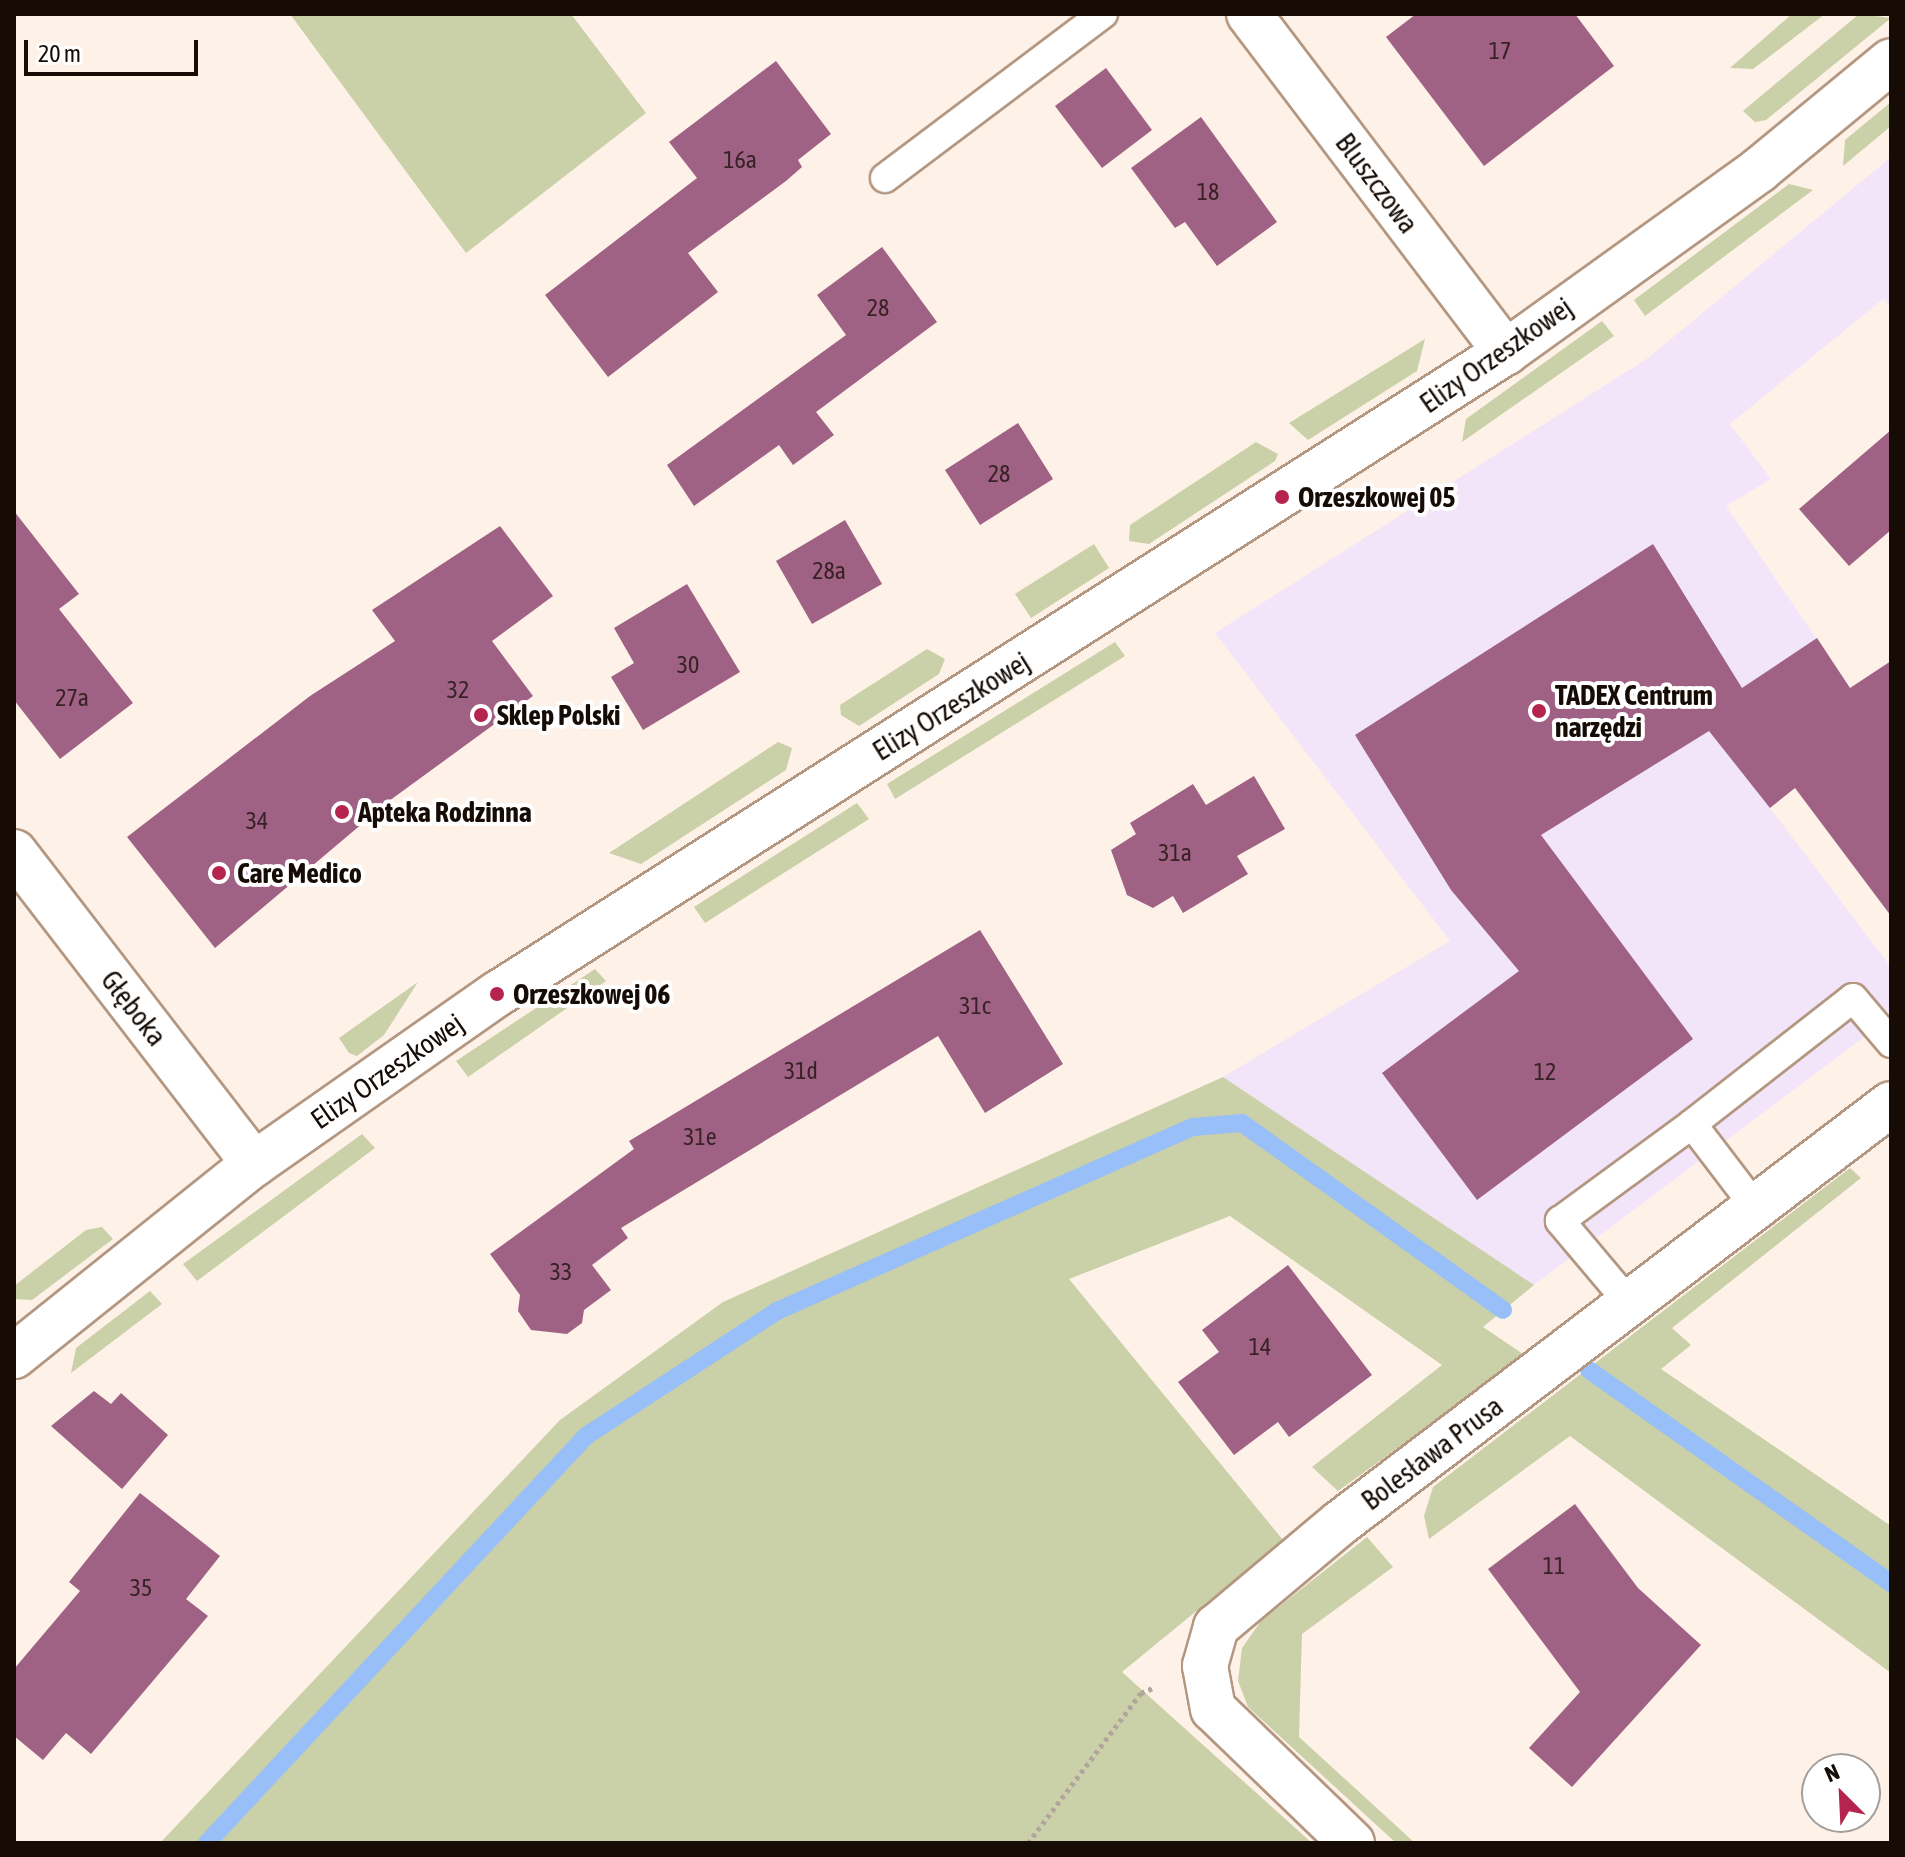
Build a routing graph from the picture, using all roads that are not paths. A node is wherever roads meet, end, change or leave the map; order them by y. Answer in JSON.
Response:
{"nodes":[{"id":1,"x":1103,"y":14,"type":"edge"},
{"id":2,"x":1249,"y":14,"type":"edge"},
{"id":3,"x":1891,"y":61,"type":"edge"},
{"id":4,"x":885,"y":178,"type":"dead end"},
{"id":5,"x":1506,"y":352,"type":"junction"},
{"id":6,"x":14,"y":852,"type":"edge"},
{"id":7,"x":1891,"y":1043,"type":"edge"},
{"id":8,"x":1891,"y":1104,"type":"edge"},
{"id":9,"x":1692,"y":1124,"type":"junction"},
{"id":10,"x":254,"y":1164,"type":"junction"},
{"id":11,"x":1756,"y":1208,"type":"junction"},
{"id":12,"x":1630,"y":1304,"type":"junction"},
{"id":13,"x":14,"y":1356,"type":"edge"},
{"id":14,"x":1352,"y":1843,"type":"edge"}],
"edges":[{"from":1,"to":4,"type":"lane"},
{"from":2,"to":5,"type":"street","name":"Bluszczowa"},
{"from":3,"to":5,"type":"street","name":"Elizy Orzeszkowej"},
{"from":5,"to":10,"type":"street","name":"Elizy Orzeszkowej"},
{"from":6,"to":10,"type":"street","name":"Głęboka"},
{"from":7,"to":9,"type":"lane"},
{"from":8,"to":11,"type":"street","name":"Bolesława Prusa"},
{"from":9,"to":11,"type":"lane"},
{"from":9,"to":12,"type":"lane"},
{"from":10,"to":13,"type":"street","name":"Elizy Orzeszkowej"},
{"from":11,"to":12,"type":"street","name":"Bolesława Prusa"},
{"from":12,"to":14,"type":"street","name":"Bolesława Prusa"}]}
